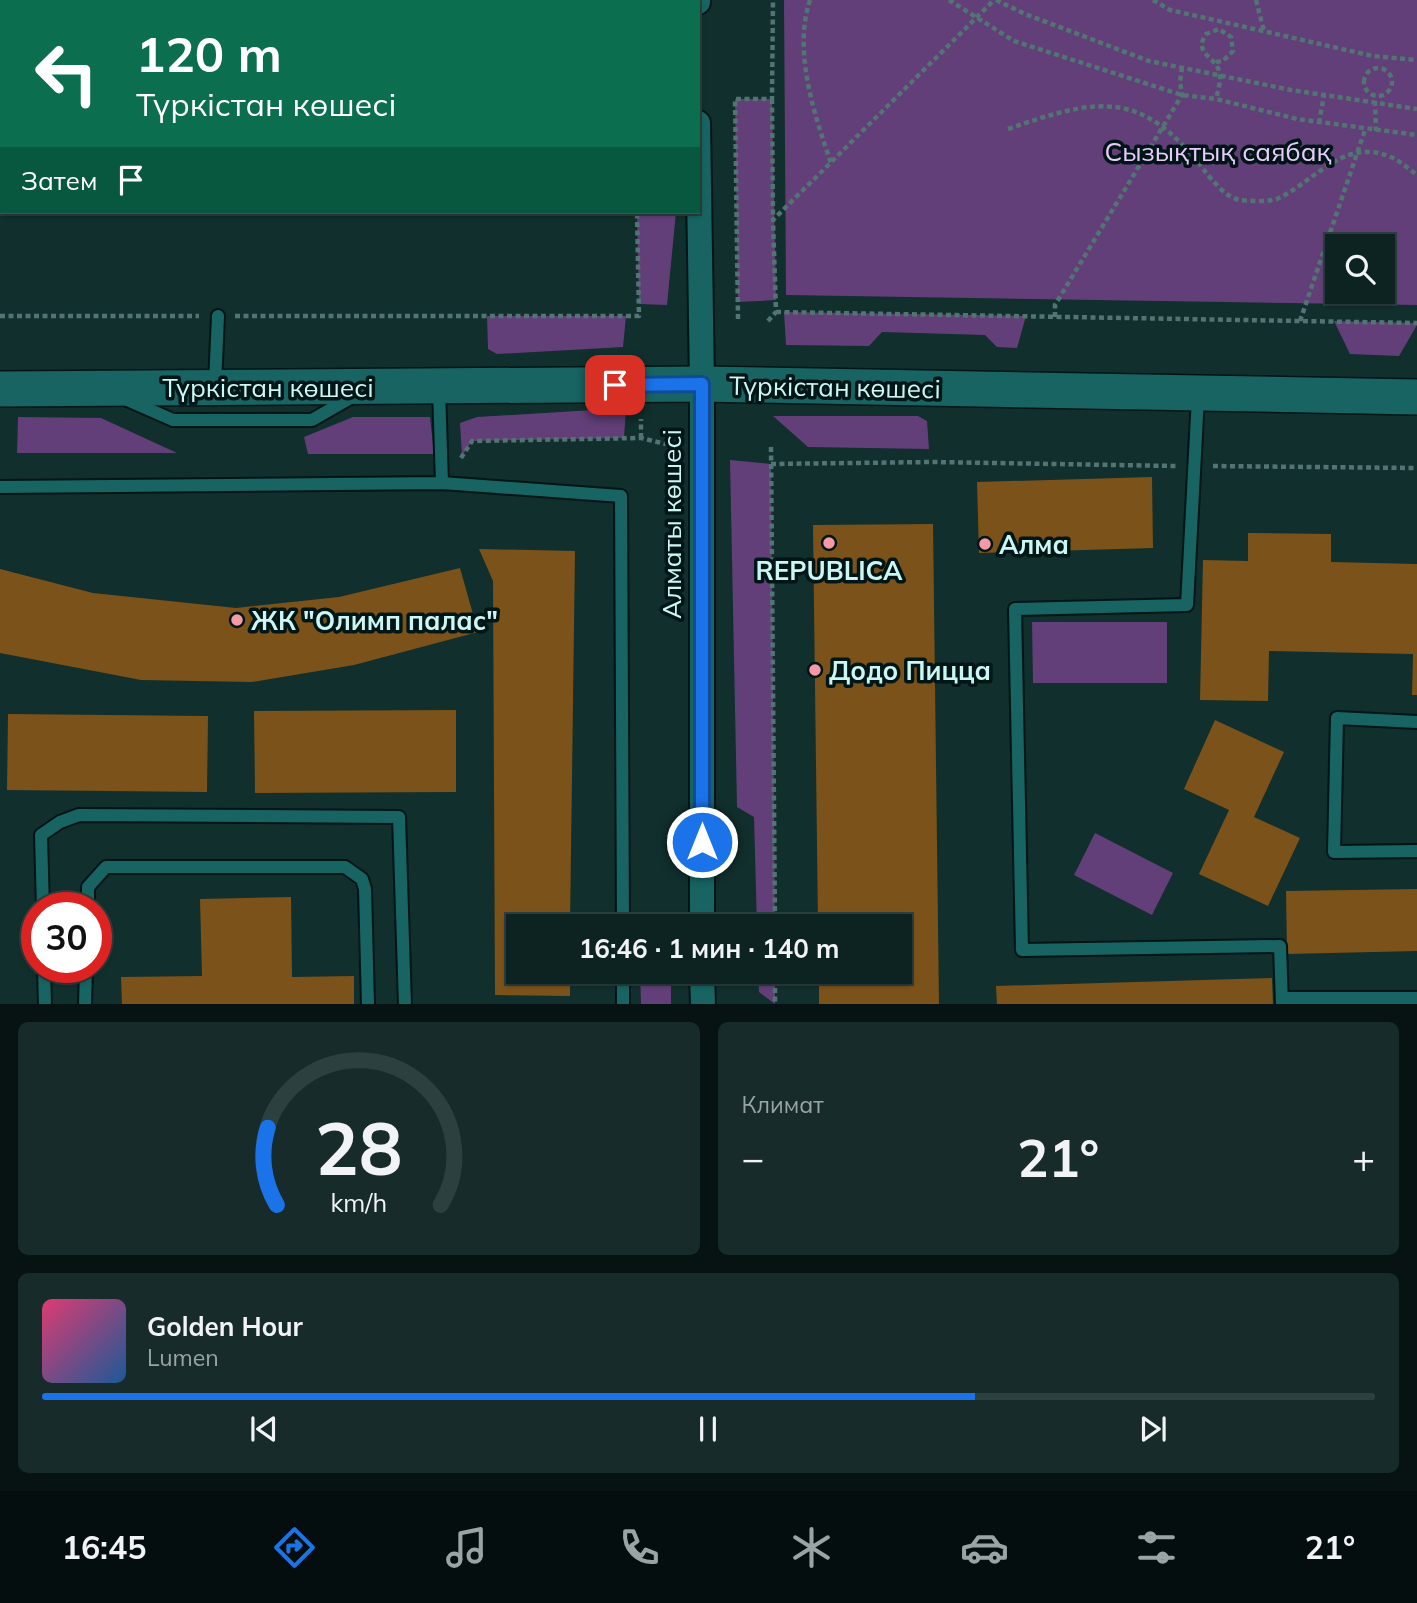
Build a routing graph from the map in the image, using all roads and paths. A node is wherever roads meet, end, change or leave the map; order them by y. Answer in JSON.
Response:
{"nodes":[{"id":1,"x":773,"y":0,"type":"edge"},
{"id":2,"x":810,"y":0,"type":"edge"},
{"id":3,"x":949,"y":0,"type":"edge"},
{"id":4,"x":995,"y":0,"type":"edge"},
{"id":5,"x":1153,"y":0,"type":"edge"},
{"id":6,"x":1256,"y":0,"type":"edge"},
{"id":7,"x":976,"y":20,"type":"junction"},
{"id":8,"x":1228,"y":23,"type":"junction"},
{"id":9,"x":1264,"y":31,"type":"junction"},
{"id":10,"x":1226,"y":32,"type":"junction"},
{"id":11,"x":1381,"y":57,"type":"junction"},
{"id":12,"x":1417,"y":60,"type":"edge"},
{"id":13,"x":1216,"y":62,"type":"junction"},
{"id":14,"x":1182,"y":68,"type":"junction"},
{"id":15,"x":1380,"y":68,"type":"junction"},
{"id":16,"x":1221,"y":75,"type":"junction"},
{"id":17,"x":1182,"y":95,"type":"junction"},
{"id":18,"x":1324,"y":95,"type":"junction"},
{"id":19,"x":772,"y":99,"type":"junction"},
{"id":20,"x":1216,"y":99,"type":"junction"},
{"id":21,"x":1376,"y":100,"type":"junction"},
{"id":22,"x":1417,"y":109,"type":"edge"},
{"id":23,"x":1319,"y":123,"type":"junction"},
{"id":24,"x":1163,"y":127,"type":"junction"},
{"id":25,"x":1007,"y":129,"type":"dead end"},
{"id":26,"x":1365,"y":130,"type":"junction"},
{"id":27,"x":1376,"y":131,"type":"junction"},
{"id":28,"x":1417,"y":135,"type":"edge"},
{"id":29,"x":1357,"y":151,"type":"junction"},
{"id":30,"x":831,"y":163,"type":"junction"},
{"id":31,"x":1417,"y":175,"type":"edge"},
{"id":32,"x":638,"y":214,"type":"edge"},
{"id":33,"x":699,"y":214,"type":"edge"},
{"id":34,"x":774,"y":220,"type":"junction"},
{"id":35,"x":776,"y":312,"type":"junction"},
{"id":36,"x":0,"y":316,"type":"edge"},
{"id":37,"x":218,"y":316,"type":"junction"},
{"id":38,"x":1055,"y":317,"type":"junction"},
{"id":39,"x":738,"y":319,"type":"dead end"},
{"id":40,"x":768,"y":321,"type":"dead end"},
{"id":41,"x":1300,"y":321,"type":"junction"},
{"id":42,"x":1417,"y":323,"type":"edge"},
{"id":43,"x":702,"y":384,"type":"junction"},
{"id":44,"x":439,"y":386,"type":"junction"},
{"id":45,"x":369,"y":387,"type":"junction"},
{"id":46,"x":102,"y":388,"type":"junction"},
{"id":47,"x":215,"y":388,"type":"junction"},
{"id":48,"x":0,"y":389,"type":"edge"},
{"id":49,"x":1198,"y":393,"type":"junction"},
{"id":50,"x":1417,"y":397,"type":"edge"},
{"id":51,"x":641,"y":419,"type":"dead end"},
{"id":52,"x":641,"y":438,"type":"junction"},
{"id":53,"x":670,"y":445,"type":"dead end"},
{"id":54,"x":771,"y":447,"type":"dead end"},
{"id":55,"x":771,"y":464,"type":"junction"},
{"id":56,"x":1196,"y":466,"type":"junction"},
{"id":57,"x":442,"y":467,"type":"junction"},
{"id":58,"x":1417,"y":468,"type":"edge"},
{"id":59,"x":442,"y":483,"type":"junction"},
{"id":60,"x":0,"y":487,"type":"edge"},
{"id":61,"x":1417,"y":722,"type":"edge"},
{"id":62,"x":1417,"y":851,"type":"edge"},
{"id":63,"x":43,"y":892,"type":"edge"},
{"id":64,"x":88,"y":892,"type":"edge"},
{"id":65,"x":623,"y":914,"type":"edge"},
{"id":66,"x":702,"y":914,"type":"edge"},
{"id":67,"x":775,"y":914,"type":"edge"},
{"id":68,"x":44,"y":983,"type":"edge"},
{"id":69,"x":86,"y":983,"type":"edge"},
{"id":70,"x":623,"y":984,"type":"edge"},
{"id":71,"x":702,"y":984,"type":"edge"},
{"id":72,"x":775,"y":984,"type":"edge"},
{"id":73,"x":1417,"y":998,"type":"edge"},
{"id":74,"x":1282,"y":1001,"type":"edge"},
{"id":75,"x":45,"y":1004,"type":"edge"},
{"id":76,"x":85,"y":1004,"type":"edge"},
{"id":77,"x":368,"y":1004,"type":"edge"},
{"id":78,"x":405,"y":1004,"type":"edge"},
{"id":79,"x":623,"y":1004,"type":"edge"},
{"id":80,"x":703,"y":1004,"type":"edge"},
{"id":81,"x":775,"y":1004,"type":"edge"}],
"edges":[{"from":1,"to":19,"type":"path"},
{"from":2,"to":30,"type":"path"},
{"from":3,"to":7,"type":"path"},
{"from":4,"to":7,"type":"path"},
{"from":4,"to":14,"type":"path"},
{"from":5,"to":8,"type":"path"},
{"from":6,"to":9,"type":"path"},
{"from":7,"to":17,"type":"path"},
{"from":7,"to":30,"type":"path"},
{"from":8,"to":9,"type":"path"},
{"from":8,"to":10,"type":"path"},
{"from":9,"to":11,"type":"path"},
{"from":10,"to":13,"type":"path"},
{"from":10,"to":13,"type":"path"},
{"from":11,"to":12,"type":"path"},
{"from":11,"to":15,"type":"path"},
{"from":13,"to":16,"type":"path"},
{"from":14,"to":16,"type":"path"},
{"from":14,"to":17,"type":"path"},
{"from":15,"to":21,"type":"path"},
{"from":15,"to":21,"type":"path"},
{"from":16,"to":18,"type":"path"},
{"from":16,"to":20,"type":"path"},
{"from":17,"to":20,"type":"path"},
{"from":17,"to":24,"type":"path"},
{"from":18,"to":21,"type":"path"},
{"from":18,"to":23,"type":"path"},
{"from":19,"to":34,"type":"path"},
{"from":19,"to":39,"type":"path"},
{"from":20,"to":23,"type":"path"},
{"from":21,"to":22,"type":"path"},
{"from":21,"to":27,"type":"path"},
{"from":23,"to":26,"type":"path"},
{"from":24,"to":25,"type":"path"},
{"from":24,"to":29,"type":"path"},
{"from":24,"to":38,"type":"path"},
{"from":26,"to":27,"type":"path"},
{"from":26,"to":29,"type":"path"},
{"from":27,"to":28,"type":"path"},
{"from":29,"to":31,"type":"path"},
{"from":29,"to":41,"type":"path"},
{"from":30,"to":34,"type":"path"},
{"from":32,"to":37,"type":"path"},
{"from":33,"to":43,"type":"street","name":"Алматы көшесі"},
{"from":34,"to":35,"type":"path"},
{"from":35,"to":38,"type":"path"},
{"from":35,"to":40,"type":"path"},
{"from":36,"to":37,"type":"path"},
{"from":37,"to":47,"type":"lane"},
{"from":38,"to":41,"type":"path"},
{"from":41,"to":42,"type":"path"},
{"from":43,"to":44,"type":"main road","name":"Түркістан көшесі"},
{"from":43,"to":49,"type":"main road","name":"Түркістан көшесі"},
{"from":43,"to":66,"type":"street","name":"Алматы көшесі"},
{"from":44,"to":45,"type":"main road","name":"Түркістан көшесі"},
{"from":44,"to":57,"type":"lane"},
{"from":45,"to":46,"type":"lane"},
{"from":45,"to":47,"type":"main road","name":"Түркістан көшесі"},
{"from":46,"to":47,"type":"main road","name":"Түркістан көшесі"},
{"from":46,"to":48,"type":"main road","name":"Түркістан көшесі"},
{"from":49,"to":50,"type":"main road","name":"Түркістан көшесі"},
{"from":49,"to":56,"type":"lane"},
{"from":51,"to":52,"type":"path"},
{"from":52,"to":53,"type":"path"},
{"from":52,"to":57,"type":"path"},
{"from":54,"to":55,"type":"path"},
{"from":55,"to":56,"type":"path"},
{"from":55,"to":67,"type":"path"},
{"from":56,"to":58,"type":"path"},
{"from":56,"to":74,"type":"lane"},
{"from":57,"to":59,"type":"lane"},
{"from":59,"to":60,"type":"lane"},
{"from":59,"to":65,"type":"lane"},
{"from":61,"to":62,"type":"lane"},
{"from":63,"to":78,"type":"lane"},
{"from":64,"to":77,"type":"lane"},
{"from":68,"to":75,"type":"lane"},
{"from":69,"to":76,"type":"lane"},
{"from":70,"to":79,"type":"lane"},
{"from":71,"to":80,"type":"street"},
{"from":72,"to":81,"type":"path"},
{"from":73,"to":74,"type":"lane"}]}
